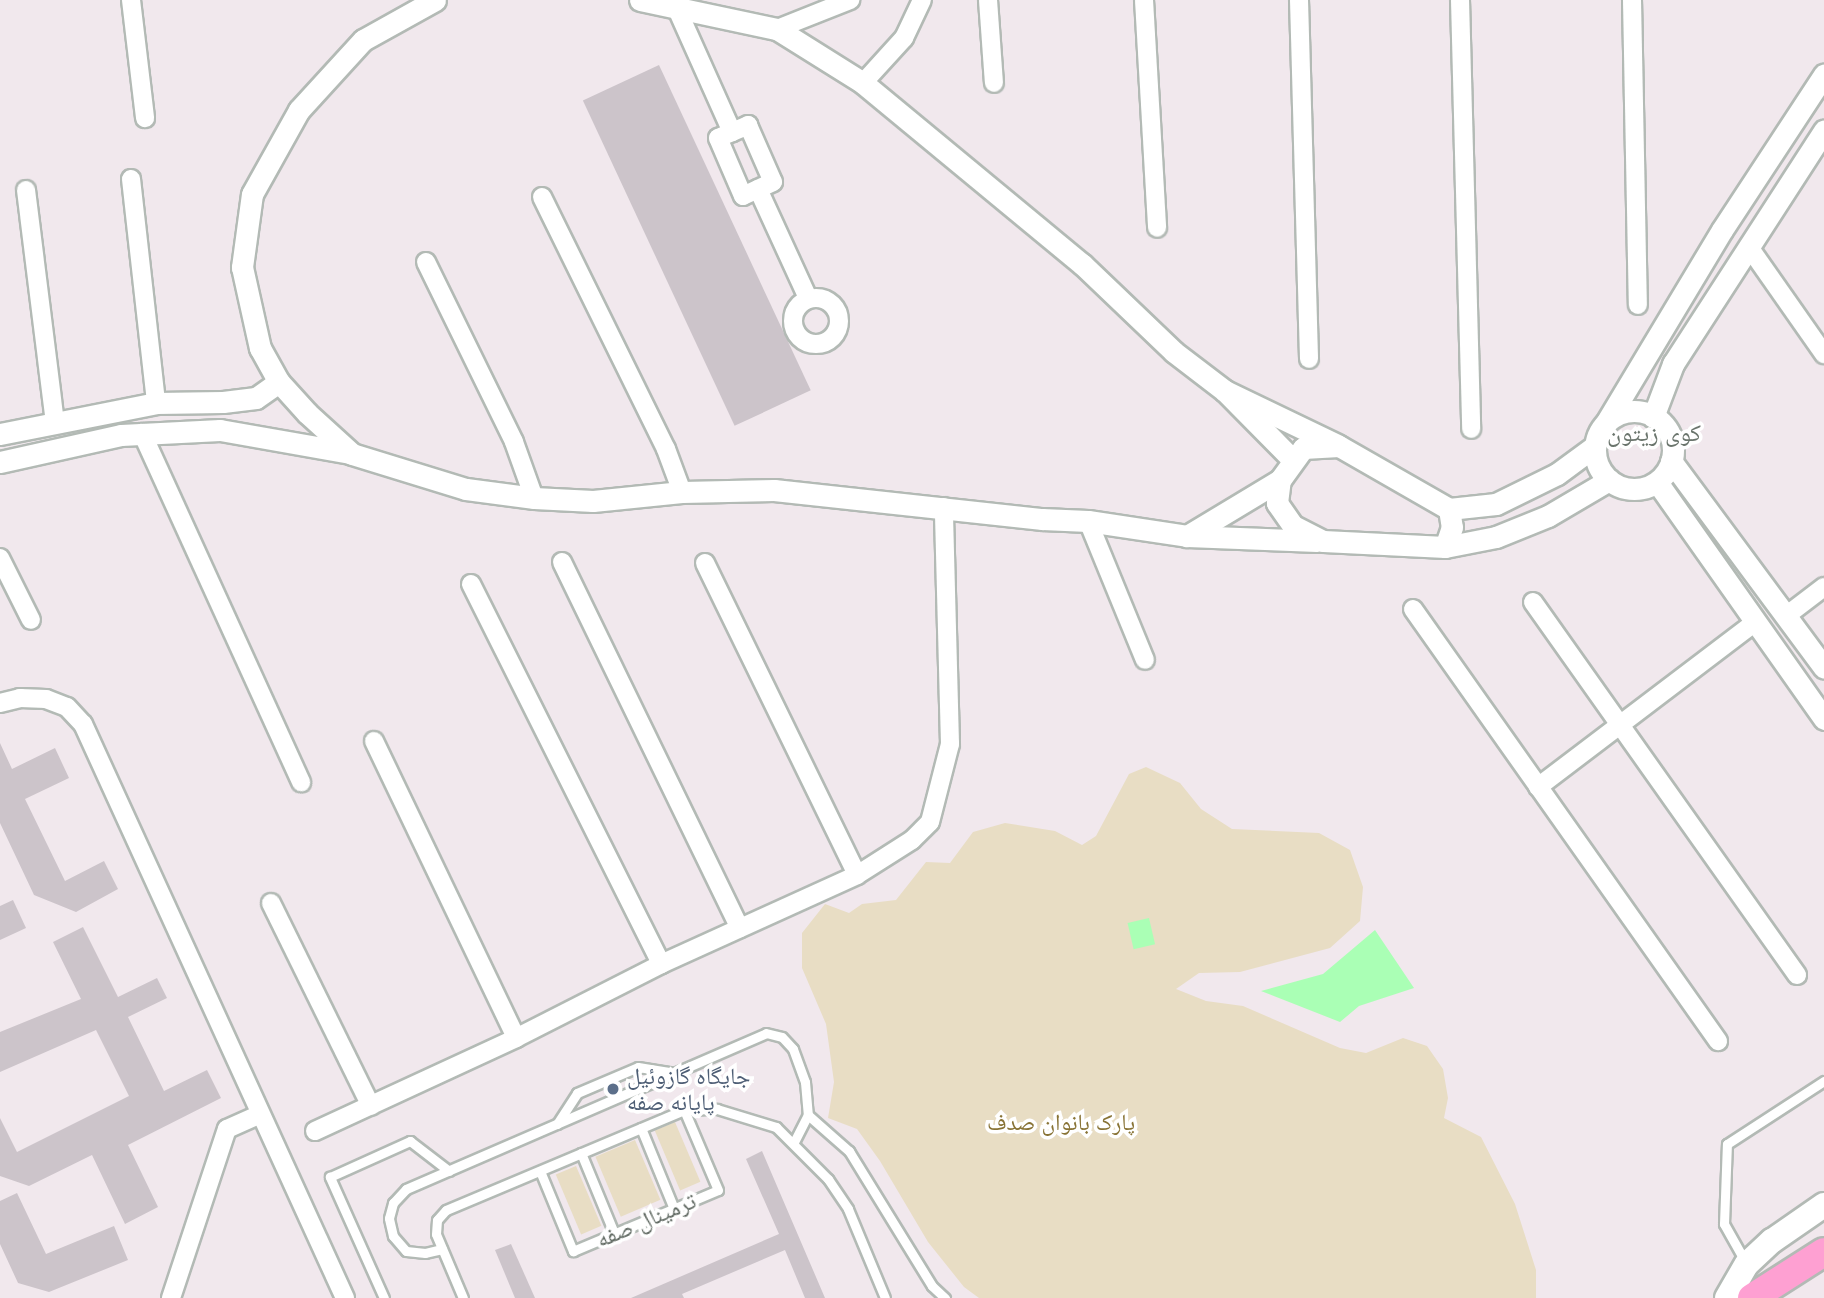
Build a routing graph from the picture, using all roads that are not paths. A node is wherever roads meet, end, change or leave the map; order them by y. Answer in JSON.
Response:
{"nodes":[{"id":1,"x":131,"y":0,"type":"edge"},
{"id":2,"x":396,"y":0,"type":"edge"},
{"id":3,"x":435,"y":0,"type":"edge"},
{"id":4,"x":642,"y":0,"type":"edge"},
{"id":5,"x":850,"y":0,"type":"edge"},
{"id":6,"x":922,"y":0,"type":"edge"},
{"id":7,"x":988,"y":0,"type":"edge"},
{"id":8,"x":1144,"y":0,"type":"edge"},
{"id":9,"x":1299,"y":0,"type":"edge"},
{"id":10,"x":1460,"y":0,"type":"edge"},
{"id":11,"x":1632,"y":0,"type":"edge"},
{"id":12,"x":677,"y":9,"type":"junction"},
{"id":13,"x":739,"y":10,"type":"edge"},
{"id":14,"x":390,"y":25,"type":"junction"},
{"id":15,"x":777,"y":29,"type":"junction"},
{"id":16,"x":1824,"y":75,"type":"edge"},
{"id":17,"x":863,"y":83,"type":"junction"},
{"id":18,"x":995,"y":83,"type":"dead end"},
{"id":19,"x":145,"y":118,"type":"dead end"},
{"id":20,"x":1824,"y":131,"type":"edge"},
{"id":21,"x":732,"y":132,"type":"junction"},
{"id":22,"x":131,"y":179,"type":"dead end"},
{"id":23,"x":758,"y":189,"type":"junction"},
{"id":24,"x":26,"y":190,"type":"dead end"},
{"id":25,"x":542,"y":197,"type":"dead end"},
{"id":26,"x":1157,"y":228,"type":"dead end"},
{"id":27,"x":1749,"y":247,"type":"junction"},
{"id":28,"x":426,"y":262,"type":"dead end"},
{"id":29,"x":808,"y":298,"type":"dead end"},
{"id":30,"x":1638,"y":305,"type":"dead end"},
{"id":31,"x":1824,"y":354,"type":"edge"},
{"id":32,"x":1309,"y":359,"type":"dead end"},
{"id":33,"x":279,"y":382,"type":"junction"},
{"id":34,"x":1225,"y":391,"type":"junction"},
{"id":35,"x":156,"y":403,"type":"junction"},
{"id":36,"x":1653,"y":416,"type":"junction"},
{"id":37,"x":55,"y":422,"type":"junction"},
{"id":38,"x":1606,"y":423,"type":"junction"},
{"id":39,"x":1471,"y":429,"type":"dead end"},
{"id":40,"x":142,"y":433,"type":"junction"},
{"id":41,"x":0,"y":434,"type":"edge"},
{"id":42,"x":1339,"y":446,"type":"junction"},
{"id":43,"x":1595,"y":446,"type":"junction"},
{"id":44,"x":352,"y":454,"type":"junction"},
{"id":45,"x":1293,"y":460,"type":"junction"},
{"id":46,"x":1671,"y":461,"type":"junction"},
{"id":47,"x":0,"y":462,"type":"edge"},
{"id":48,"x":1280,"y":480,"type":"junction"},
{"id":49,"x":1609,"y":480,"type":"junction"},
{"id":50,"x":1657,"y":482,"type":"junction"},
{"id":51,"x":682,"y":492,"type":"junction"},
{"id":52,"x":534,"y":498,"type":"junction"},
{"id":53,"x":944,"y":507,"type":"junction"},
{"id":54,"x":1449,"y":509,"type":"junction"},
{"id":55,"x":1088,"y":521,"type":"junction"},
{"id":56,"x":1187,"y":536,"type":"junction"},
{"id":57,"x":1322,"y":541,"type":"junction"},
{"id":58,"x":1445,"y":547,"type":"junction"},
{"id":59,"x":0,"y":558,"type":"edge"},
{"id":60,"x":562,"y":562,"type":"dead end"},
{"id":61,"x":705,"y":563,"type":"dead end"},
{"id":62,"x":471,"y":584,"type":"dead end"},
{"id":63,"x":1824,"y":587,"type":"edge"},
{"id":64,"x":1533,"y":602,"type":"dead end"},
{"id":65,"x":1413,"y":609,"type":"dead end"},
{"id":66,"x":1786,"y":616,"type":"junction"},
{"id":67,"x":31,"y":620,"type":"dead end"},
{"id":68,"x":1755,"y":623,"type":"junction"},
{"id":69,"x":1145,"y":660,"type":"dead end"},
{"id":70,"x":1824,"y":668,"type":"edge"},
{"id":71,"x":0,"y":703,"type":"edge"},
{"id":72,"x":1824,"y":719,"type":"edge"},
{"id":73,"x":1622,"y":725,"type":"junction"},
{"id":74,"x":374,"y":741,"type":"dead end"},
{"id":75,"x":301,"y":782,"type":"dead end"},
{"id":76,"x":1538,"y":786,"type":"junction"},
{"id":77,"x":857,"y":875,"type":"junction"},
{"id":78,"x":271,"y":903,"type":"dead end"},
{"id":79,"x":740,"y":928,"type":"junction"},
{"id":80,"x":661,"y":964,"type":"junction"},
{"id":81,"x":1797,"y":975,"type":"dead end"},
{"id":82,"x":516,"y":1038,"type":"junction"},
{"id":83,"x":1718,"y":1041,"type":"dead end"},
{"id":84,"x":675,"y":1073,"type":"junction"},
{"id":85,"x":1824,"y":1081,"type":"edge"},
{"id":86,"x":371,"y":1106,"type":"junction"},
{"id":87,"x":684,"y":1110,"type":"junction"},
{"id":88,"x":259,"y":1115,"type":"junction"},
{"id":89,"x":808,"y":1115,"type":"junction"},
{"id":90,"x":556,"y":1125,"type":"junction"},
{"id":91,"x":641,"y":1128,"type":"junction"},
{"id":92,"x":315,"y":1131,"type":"dead end"},
{"id":93,"x":794,"y":1142,"type":"junction"},
{"id":94,"x":581,"y":1153,"type":"junction"},
{"id":95,"x":449,"y":1171,"type":"junction"},
{"id":96,"x":540,"y":1171,"type":"junction"},
{"id":97,"x":1824,"y":1205,"type":"edge"},
{"id":98,"x":674,"y":1209,"type":"junction"},
{"id":99,"x":614,"y":1233,"type":"junction"},
{"id":100,"x":442,"y":1249,"type":"junction"},
{"id":101,"x":1824,"y":1252,"type":"edge"},
{"id":102,"x":1747,"y":1264,"type":"junction"},
{"id":103,"x":171,"y":1298,"type":"edge"},
{"id":104,"x":345,"y":1298,"type":"edge"},
{"id":105,"x":384,"y":1298,"type":"edge"},
{"id":106,"x":463,"y":1298,"type":"edge"},
{"id":107,"x":886,"y":1298,"type":"edge"},
{"id":108,"x":945,"y":1298,"type":"edge"},
{"id":109,"x":1727,"y":1298,"type":"edge"},
{"id":110,"x":1752,"y":1298,"type":"edge"}],
"edges":[{"from":1,"to":19,"type":"street"},
{"from":2,"to":14,"type":"street"},
{"from":3,"to":14,"type":"street"},
{"from":4,"to":12,"type":"street"},
{"from":5,"to":15,"type":"street"},
{"from":6,"to":17,"type":"street"},
{"from":7,"to":18,"type":"street"},
{"from":8,"to":26,"type":"street"},
{"from":9,"to":32,"type":"street"},
{"from":10,"to":39,"type":"street"},
{"from":11,"to":30,"type":"street"},
{"from":12,"to":13,"type":"street"},
{"from":12,"to":21,"type":"street"},
{"from":13,"to":15,"type":"street"},
{"from":14,"to":33,"type":"street"},
{"from":15,"to":17,"type":"street"},
{"from":16,"to":38,"type":"street"},
{"from":17,"to":34,"type":"street"},
{"from":20,"to":27,"type":"street"},
{"from":21,"to":23,"type":"street"},
{"from":21,"to":23,"type":"street"},
{"from":22,"to":35,"type":"street"},
{"from":23,"to":29,"type":"street"},
{"from":24,"to":37,"type":"street"},
{"from":25,"to":51,"type":"street"},
{"from":27,"to":31,"type":"street"},
{"from":27,"to":36,"type":"street"},
{"from":28,"to":52,"type":"street"},
{"from":33,"to":35,"type":"street"},
{"from":33,"to":44,"type":"street"},
{"from":34,"to":42,"type":"street"},
{"from":34,"to":45,"type":"street"},
{"from":35,"to":37,"type":"street"},
{"from":36,"to":38,"type":"street"},
{"from":36,"to":46,"type":"street"},
{"from":37,"to":41,"type":"street"},
{"from":38,"to":43,"type":"street"},
{"from":40,"to":44,"type":"street"},
{"from":40,"to":47,"type":"street"},
{"from":40,"to":75,"type":"street"},
{"from":42,"to":45,"type":"street"},
{"from":42,"to":54,"type":"street"},
{"from":43,"to":49,"type":"street"},
{"from":43,"to":54,"type":"street"},
{"from":44,"to":52,"type":"street"},
{"from":45,"to":48,"type":"street"},
{"from":46,"to":50,"type":"street"},
{"from":46,"to":66,"type":"street"},
{"from":48,"to":56,"type":"street"},
{"from":48,"to":57,"type":"street"},
{"from":49,"to":50,"type":"street"},
{"from":49,"to":58,"type":"street"},
{"from":50,"to":68,"type":"street"},
{"from":51,"to":52,"type":"street"},
{"from":51,"to":53,"type":"street"},
{"from":53,"to":55,"type":"street"},
{"from":53,"to":77,"type":"street"},
{"from":54,"to":58,"type":"street"},
{"from":55,"to":56,"type":"street"},
{"from":55,"to":69,"type":"street"},
{"from":56,"to":57,"type":"street"},
{"from":57,"to":58,"type":"street"},
{"from":59,"to":67,"type":"street"},
{"from":60,"to":79,"type":"street"},
{"from":61,"to":77,"type":"street"},
{"from":62,"to":80,"type":"street"},
{"from":63,"to":66,"type":"street"},
{"from":64,"to":73,"type":"street"},
{"from":65,"to":76,"type":"street"},
{"from":66,"to":70,"type":"street"},
{"from":68,"to":72,"type":"street"},
{"from":68,"to":73,"type":"street"},
{"from":71,"to":88,"type":"street"},
{"from":73,"to":76,"type":"street"},
{"from":73,"to":81,"type":"street"},
{"from":74,"to":82,"type":"street"},
{"from":76,"to":83,"type":"street"},
{"from":77,"to":79,"type":"street"},
{"from":78,"to":86,"type":"street"},
{"from":79,"to":80,"type":"street"},
{"from":80,"to":82,"type":"street"},
{"from":82,"to":86,"type":"street"},
{"from":84,"to":89,"type":"lane"},
{"from":84,"to":90,"type":"lane"},
{"from":84,"to":90,"type":"lane"},
{"from":85,"to":102,"type":"lane"},
{"from":86,"to":92,"type":"street"},
{"from":87,"to":91,"type":"lane"},
{"from":87,"to":93,"type":"lane"},
{"from":87,"to":98,"type":"lane","name":"ترمینال صفه"},
{"from":88,"to":103,"type":"street"},
{"from":88,"to":104,"type":"street"},
{"from":89,"to":93,"type":"lane"},
{"from":89,"to":108,"type":"lane"},
{"from":90,"to":95,"type":"lane"},
{"from":91,"to":94,"type":"lane"},
{"from":91,"to":98,"type":"lane"},
{"from":93,"to":107,"type":"lane"},
{"from":94,"to":96,"type":"lane"},
{"from":94,"to":99,"type":"lane"},
{"from":95,"to":100,"type":"lane"},
{"from":95,"to":105,"type":"lane"},
{"from":96,"to":99,"type":"lane","name":"ترمینال صفه"},
{"from":96,"to":100,"type":"lane"},
{"from":97,"to":102,"type":"main road"},
{"from":98,"to":99,"type":"lane","name":"ترمینال صفه"},
{"from":100,"to":106,"type":"lane"},
{"from":101,"to":110,"type":"highway"},
{"from":102,"to":109,"type":"main road"}]}
